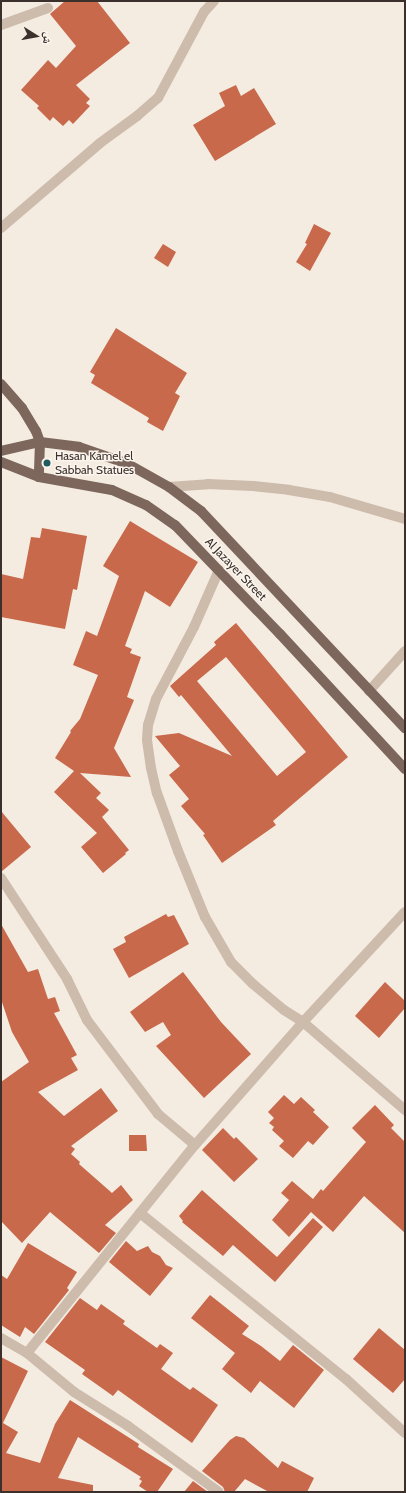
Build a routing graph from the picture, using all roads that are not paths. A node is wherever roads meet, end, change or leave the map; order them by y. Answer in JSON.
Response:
{"nodes":[{"id":1,"x":214,"y":1,"type":"edge"},
{"id":2,"x":48,"y":8,"type":"dead end"},
{"id":3,"x":1,"y":25,"type":"edge"},
{"id":4,"x":1,"y":228,"type":"edge"},
{"id":5,"x":1,"y":384,"type":"edge"},
{"id":6,"x":40,"y":442,"type":"junction"},
{"id":7,"x":1,"y":452,"type":"edge"},
{"id":8,"x":1,"y":462,"type":"edge"},
{"id":9,"x":39,"y":477,"type":"junction"},
{"id":10,"x":169,"y":487,"type":"junction"},
{"id":11,"x":405,"y":519,"type":"edge"},
{"id":12,"x":219,"y":570,"type":"junction"},
{"id":13,"x":405,"y":651,"type":"edge"},
{"id":14,"x":369,"y":691,"type":"junction"},
{"id":15,"x":405,"y":728,"type":"edge"},
{"id":16,"x":405,"y":769,"type":"edge"},
{"id":17,"x":1,"y":878,"type":"edge"},
{"id":18,"x":405,"y":912,"type":"edge"},
{"id":19,"x":303,"y":1022,"type":"junction"},
{"id":20,"x":405,"y":1110,"type":"edge"},
{"id":21,"x":195,"y":1144,"type":"junction"},
{"id":22,"x":140,"y":1213,"type":"junction"},
{"id":23,"x":1,"y":1338,"type":"edge"},
{"id":24,"x":26,"y":1354,"type":"junction"},
{"id":25,"x":405,"y":1433,"type":"edge"},
{"id":26,"x":219,"y":1492,"type":"edge"}],
"edges":[{"from":1,"to":4,"type":"street"},
{"from":2,"to":3,"type":"street"},
{"from":5,"to":6,"type":"main road"},
{"from":6,"to":7,"type":"main road","name":"Al Jazayer Street"},
{"from":6,"to":9,"type":"main road"},
{"from":6,"to":10,"type":"main road","name":"Al Jazayer Street"},
{"from":8,"to":9,"type":"main road","name":"Al Jazayer Street"},
{"from":9,"to":12,"type":"main road","name":"Al Jazayer Street"},
{"from":10,"to":11,"type":"street"},
{"from":10,"to":14,"type":"main road","name":"Al Jazayer Street"},
{"from":12,"to":16,"type":"main road","name":"Al Jazayer Street"},
{"from":12,"to":19,"type":"street"},
{"from":13,"to":14,"type":"street"},
{"from":14,"to":15,"type":"main road","name":"Al Jazayer Street"},
{"from":17,"to":21,"type":"street"},
{"from":18,"to":19,"type":"street"},
{"from":19,"to":20,"type":"street"},
{"from":19,"to":21,"type":"street"},
{"from":21,"to":22,"type":"street"},
{"from":22,"to":24,"type":"street"},
{"from":22,"to":25,"type":"street"},
{"from":23,"to":24,"type":"street"},
{"from":24,"to":26,"type":"street"}]}
